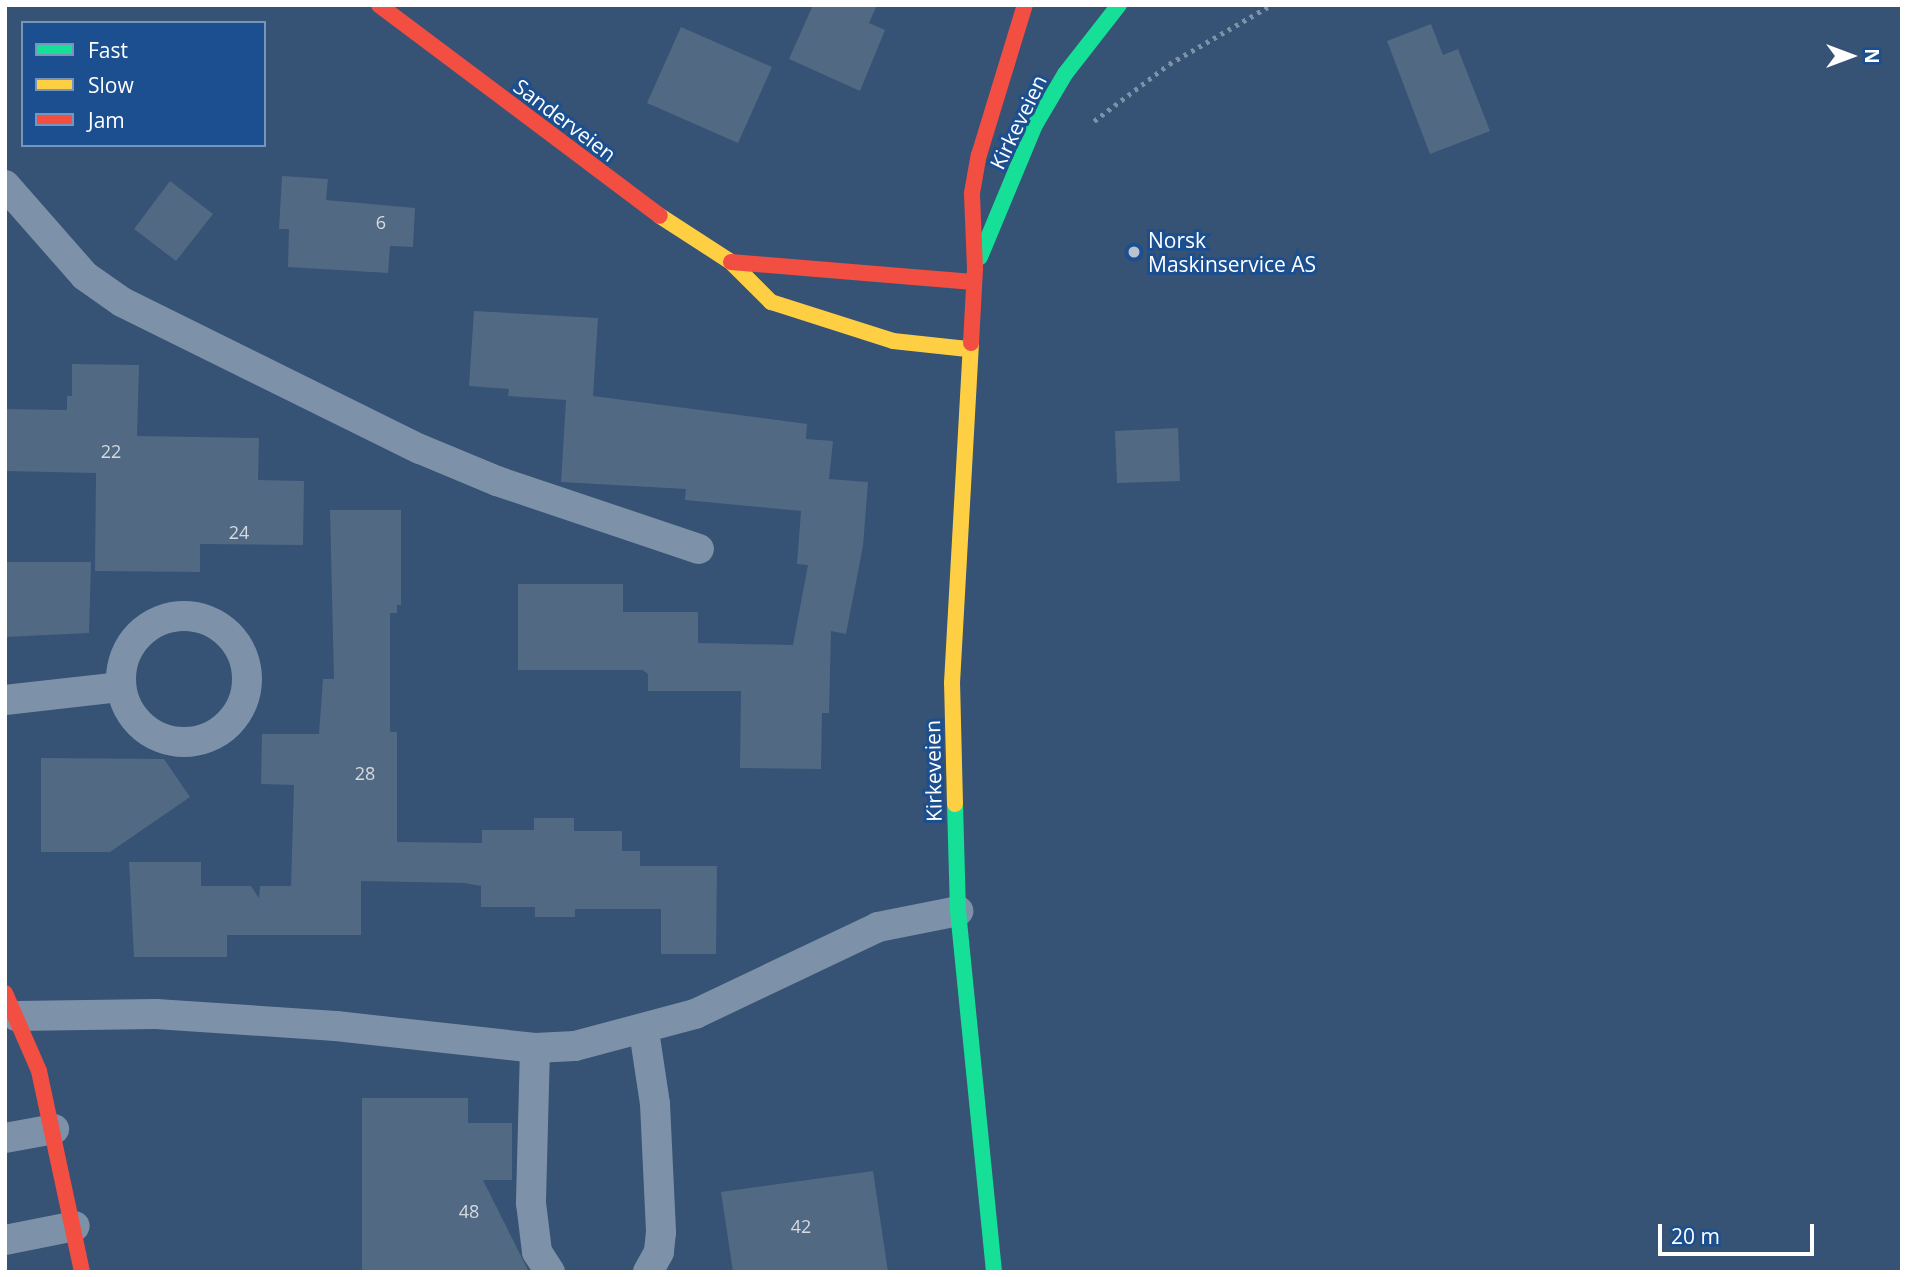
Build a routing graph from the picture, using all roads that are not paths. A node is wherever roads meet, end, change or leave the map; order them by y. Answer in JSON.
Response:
{"nodes":[{"id":1,"x":379,"y":5,"type":"edge"},
{"id":2,"x":1025,"y":5,"type":"edge"},
{"id":3,"x":1119,"y":5,"type":"edge"},
{"id":4,"x":5,"y":185,"type":"edge"},
{"id":5,"x":731,"y":262,"type":"junction"},
{"id":6,"x":974,"y":276,"type":"junction"},
{"id":7,"x":968,"y":349,"type":"junction"},
{"id":8,"x":699,"y":549,"type":"dead end"},
{"id":9,"x":121,"y":687,"type":"junction"},
{"id":10,"x":5,"y":700,"type":"edge"},
{"id":11,"x":958,"y":911,"type":"junction"},
{"id":12,"x":11,"y":1004,"type":"edge"},
{"id":13,"x":644,"y":1031,"type":"junction"},
{"id":14,"x":534,"y":1048,"type":"junction"},
{"id":15,"x":54,"y":1129,"type":"junction"},
{"id":16,"x":5,"y":1138,"type":"edge"},
{"id":17,"x":75,"y":1226,"type":"junction"},
{"id":18,"x":5,"y":1240,"type":"edge"},
{"id":19,"x":82,"y":1272,"type":"edge"},
{"id":20,"x":550,"y":1272,"type":"edge"},
{"id":21,"x":648,"y":1272,"type":"edge"},
{"id":22,"x":994,"y":1272,"type":"edge"}],
"edges":[{"from":1,"to":5,"type":"main road","name":"Sanderveien"},
{"from":2,"to":6,"type":"main road","name":"Kirkeveien"},
{"from":3,"to":6,"type":"main road","name":"Kirkeveien"},
{"from":4,"to":8,"type":"lane"},
{"from":5,"to":6,"type":"main road","name":"Sanderveien"},
{"from":5,"to":7,"type":"main road","name":"Sanderveien"},
{"from":6,"to":7,"type":"main road","name":"Kirkeveien"},
{"from":7,"to":11,"type":"main road","name":"Kirkeveien"},
{"from":9,"to":9,"type":"lane"},
{"from":9,"to":10,"type":"lane"},
{"from":11,"to":13,"type":"lane"},
{"from":11,"to":22,"type":"main road","name":"Kirkeveien"},
{"from":12,"to":14,"type":"lane"},
{"from":12,"to":15,"type":"main road"},
{"from":13,"to":14,"type":"lane"},
{"from":13,"to":21,"type":"lane"},
{"from":14,"to":20,"type":"lane"},
{"from":15,"to":16,"type":"lane"},
{"from":15,"to":17,"type":"main road"},
{"from":17,"to":18,"type":"lane"},
{"from":17,"to":19,"type":"main road"}]}
